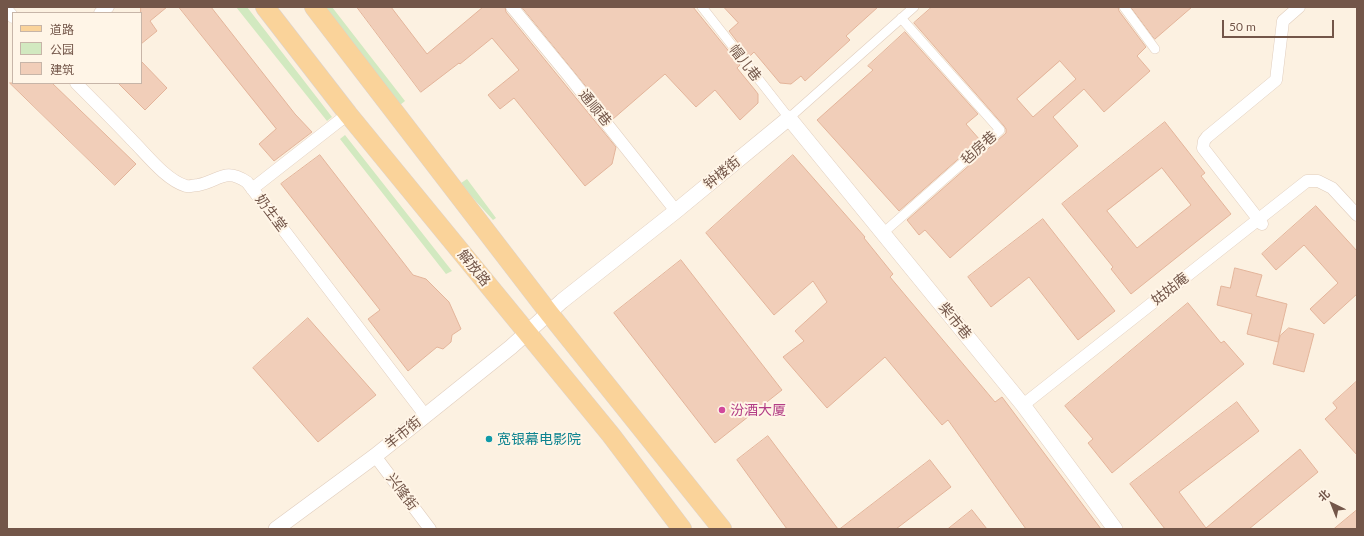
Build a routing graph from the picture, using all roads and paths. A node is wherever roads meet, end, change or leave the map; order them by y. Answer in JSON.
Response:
{"nodes":[{"id":1,"x":265,"y":7,"type":"edge"},
{"id":2,"x":314,"y":7,"type":"edge"},
{"id":3,"x":512,"y":7,"type":"edge"},
{"id":4,"x":702,"y":7,"type":"edge"},
{"id":5,"x":914,"y":7,"type":"edge"},
{"id":6,"x":1124,"y":7,"type":"edge"},
{"id":7,"x":1299,"y":7,"type":"edge"},
{"id":8,"x":901,"y":18,"type":"junction"},
{"id":9,"x":1155,"y":49,"type":"dead end"},
{"id":10,"x":77,"y":84,"type":"edge"},
{"id":11,"x":348,"y":114,"type":"junction"},
{"id":12,"x":789,"y":118,"type":"junction"},
{"id":13,"x":1316,"y":184,"type":"junction"},
{"id":14,"x":252,"y":189,"type":"junction"},
{"id":15,"x":676,"y":211,"type":"junction"},
{"id":16,"x":1357,"y":215,"type":"edge"},
{"id":17,"x":1260,"y":221,"type":"junction"},
{"id":18,"x":1357,"y":225,"type":"edge"},
{"id":19,"x":883,"y":233,"type":"junction"},
{"id":20,"x":549,"y":313,"type":"junction"},
{"id":21,"x":526,"y":332,"type":"junction"},
{"id":22,"x":1025,"y":407,"type":"junction"},
{"id":23,"x":425,"y":415,"type":"junction"},
{"id":24,"x":375,"y":456,"type":"junction"},
{"id":25,"x":276,"y":529,"type":"edge"},
{"id":26,"x":430,"y":529,"type":"edge"},
{"id":27,"x":682,"y":529,"type":"edge"},
{"id":28,"x":722,"y":529,"type":"edge"},
{"id":29,"x":1115,"y":529,"type":"edge"}],
"edges":[{"from":1,"to":11,"type":"main road","name":"解放路"},
{"from":2,"to":20,"type":"main road"},
{"from":3,"to":15,"type":"street","name":"通顺巷"},
{"from":4,"to":12,"type":"street","name":"帽儿巷"},
{"from":5,"to":8,"type":"street","name":"钟楼街"},
{"from":6,"to":9,"type":"street"},
{"from":7,"to":17,"type":"street"},
{"from":8,"to":12,"type":"street","name":"钟楼街"},
{"from":8,"to":19,"type":"street","name":"毡房巷"},
{"from":10,"to":14,"type":"street","name":"奶生堂"},
{"from":11,"to":14,"type":"street"},
{"from":11,"to":21,"type":"main road","name":"解放路"},
{"from":12,"to":15,"type":"street","name":"钟楼街"},
{"from":12,"to":19,"type":"street","name":"柴市巷"},
{"from":13,"to":16,"type":"street"},
{"from":13,"to":17,"type":"street","name":"姑姑庵"},
{"from":13,"to":18,"type":"street"},
{"from":14,"to":23,"type":"street","name":"奶生堂"},
{"from":15,"to":20,"type":"street","name":"钟楼街"},
{"from":17,"to":22,"type":"street","name":"姑姑庵"},
{"from":19,"to":22,"type":"street","name":"柴市巷"},
{"from":20,"to":21,"type":"street","name":"钟楼街"},
{"from":20,"to":28,"type":"main road"},
{"from":21,"to":23,"type":"street","name":"羊市街"},
{"from":21,"to":27,"type":"main road","name":"解放路"},
{"from":22,"to":29,"type":"street","name":"柴市巷"},
{"from":23,"to":24,"type":"street","name":"羊市街"},
{"from":24,"to":25,"type":"street","name":"羊市街"},
{"from":24,"to":26,"type":"street","name":"兴隆街"}]}
